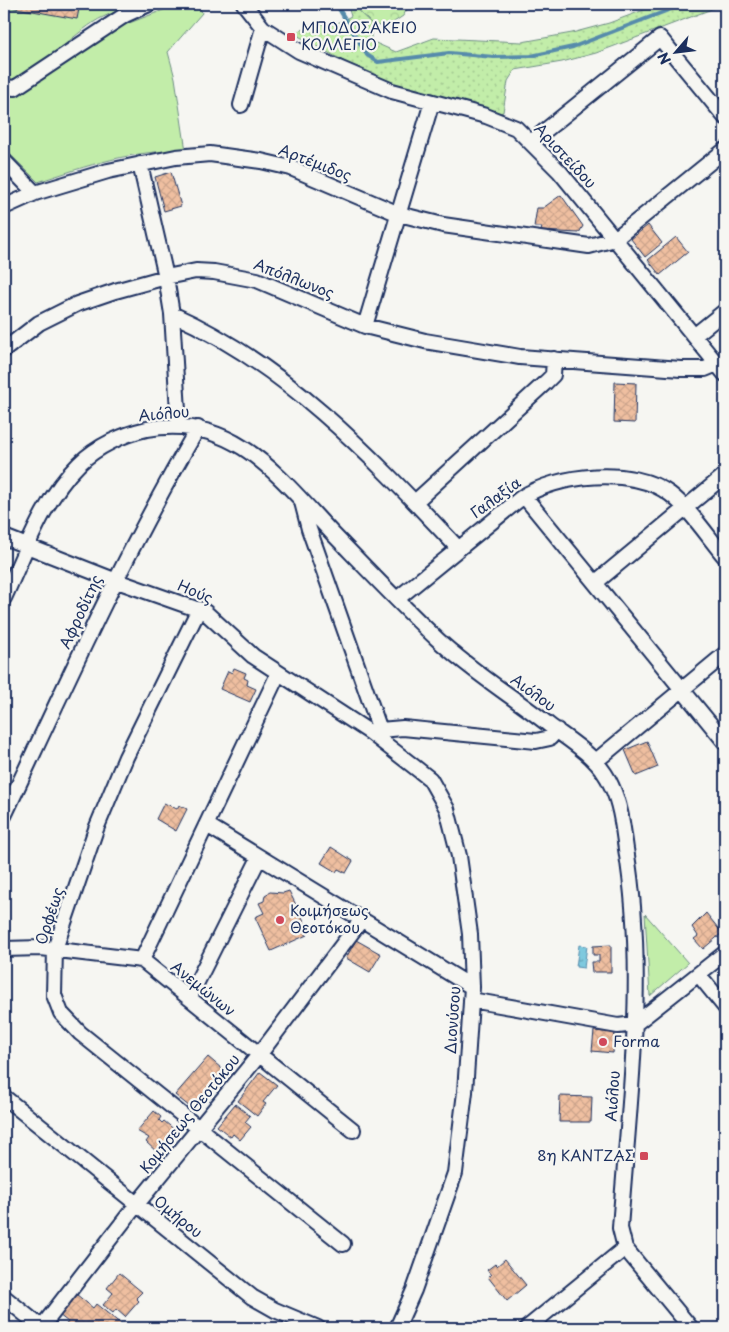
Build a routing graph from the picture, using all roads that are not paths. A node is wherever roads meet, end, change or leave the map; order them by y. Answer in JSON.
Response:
{"nodes":[{"id":1,"x":149,"y":4,"type":"edge"},
{"id":2,"x":244,"y":4,"type":"edge"},
{"id":3,"x":263,"y":28,"type":"junction"},
{"id":4,"x":4,"y":87,"type":"edge"},
{"id":5,"x":432,"y":102,"type":"junction"},
{"id":6,"x":241,"y":104,"type":"dead end"},
{"id":7,"x":725,"y":117,"type":"edge"},
{"id":8,"x":531,"y":142,"type":"junction"},
{"id":9,"x":725,"y":150,"type":"edge"},
{"id":10,"x":4,"y":161,"type":"edge"},
{"id":11,"x":140,"y":164,"type":"junction"},
{"id":12,"x":35,"y":193,"type":"junction"},
{"id":13,"x":4,"y":208,"type":"edge"},
{"id":14,"x":399,"y":214,"type":"junction"},
{"id":15,"x":616,"y":239,"type":"junction"},
{"id":16,"x":166,"y":277,"type":"junction"},
{"id":17,"x":725,"y":311,"type":"edge"},
{"id":18,"x":172,"y":314,"type":"junction"},
{"id":19,"x":365,"y":326,"type":"junction"},
{"id":20,"x":694,"y":336,"type":"junction"},
{"id":21,"x":4,"y":350,"type":"edge"},
{"id":22,"x":554,"y":359,"type":"junction"},
{"id":23,"x":721,"y":369,"type":"edge"},
{"id":24,"x":179,"y":427,"type":"junction"},
{"id":25,"x":198,"y":428,"type":"junction"},
{"id":26,"x":725,"y":475,"type":"edge"},
{"id":27,"x":524,"y":496,"type":"junction"},
{"id":28,"x":302,"y":502,"type":"junction"},
{"id":29,"x":415,"y":502,"type":"junction"},
{"id":30,"x":684,"y":508,"type":"junction"},
{"id":31,"x":4,"y":537,"type":"edge"},
{"id":32,"x":28,"y":546,"type":"junction"},
{"id":33,"x":458,"y":548,"type":"junction"},
{"id":34,"x":725,"y":557,"type":"edge"},
{"id":35,"x":114,"y":580,"type":"junction"},
{"id":36,"x":595,"y":583,"type":"junction"},
{"id":37,"x":4,"y":598,"type":"edge"},
{"id":38,"x":397,"y":599,"type":"junction"},
{"id":39,"x":199,"y":609,"type":"junction"},
{"id":40,"x":725,"y":654,"type":"edge"},
{"id":41,"x":278,"y":674,"type":"junction"},
{"id":42,"x":682,"y":690,"type":"junction"},
{"id":43,"x":557,"y":730,"type":"junction"},
{"id":44,"x":378,"y":733,"type":"junction"},
{"id":45,"x":725,"y":742,"type":"edge"},
{"id":46,"x":596,"y":761,"type":"junction"},
{"id":47,"x":4,"y":816,"type":"edge"},
{"id":48,"x":207,"y":825,"type":"junction"},
{"id":49,"x":259,"y":858,"type":"junction"},
{"id":50,"x":362,"y":919,"type":"junction"},
{"id":51,"x":4,"y":949,"type":"edge"},
{"id":52,"x":55,"y":949,"type":"junction"},
{"id":53,"x":725,"y":953,"type":"edge"},
{"id":54,"x":142,"y":960,"type":"junction"},
{"id":55,"x":699,"y":974,"type":"junction"},
{"id":56,"x":472,"y":993,"type":"junction"},
{"id":57,"x":189,"y":998,"type":"junction"},
{"id":58,"x":725,"y":1008,"type":"edge"},
{"id":59,"x":635,"y":1024,"type":"junction"},
{"id":60,"x":260,"y":1055,"type":"junction"},
{"id":61,"x":4,"y":1097,"type":"edge"},
{"id":62,"x":199,"y":1129,"type":"junction"},
{"id":63,"x":353,"y":1130,"type":"dead end"},
{"id":64,"x":137,"y":1204,"type":"junction"},
{"id":65,"x":343,"y":1244,"type":"dead end"},
{"id":66,"x":626,"y":1248,"type":"junction"},
{"id":67,"x":4,"y":1297,"type":"edge"},
{"id":68,"x":41,"y":1328,"type":"edge"},
{"id":69,"x":318,"y":1328,"type":"edge"},
{"id":70,"x":397,"y":1328,"type":"edge"},
{"id":71,"x":527,"y":1328,"type":"edge"},
{"id":72,"x":691,"y":1328,"type":"edge"}],
"edges":[{"from":1,"to":4,"type":"street"},
{"from":2,"to":3,"type":"street","name":"Αριστείδου"},
{"from":3,"to":5,"type":"street","name":"Αριστείδου"},
{"from":3,"to":6,"type":"street"},
{"from":5,"to":8,"type":"street","name":"Αριστείδου"},
{"from":5,"to":14,"type":"street"},
{"from":7,"to":8,"type":"street"},
{"from":8,"to":15,"type":"street","name":"Αριστείδου"},
{"from":9,"to":15,"type":"street"},
{"from":10,"to":12,"type":"street"},
{"from":11,"to":12,"type":"street","name":"Αρτέμιδος"},
{"from":11,"to":14,"type":"street","name":"Αρτέμιδος"},
{"from":11,"to":16,"type":"street"},
{"from":12,"to":13,"type":"street","name":"Αρτέμιδος"},
{"from":14,"to":15,"type":"street","name":"Αρτέμιδος"},
{"from":14,"to":19,"type":"street"},
{"from":15,"to":20,"type":"street","name":"Αριστείδου"},
{"from":16,"to":18,"type":"street"},
{"from":16,"to":19,"type":"street","name":"Απόλλωνος"},
{"from":16,"to":21,"type":"street","name":"Απόλλωνος"},
{"from":17,"to":20,"type":"street"},
{"from":18,"to":24,"type":"street"},
{"from":18,"to":29,"type":"street"},
{"from":19,"to":22,"type":"street","name":"Απόλλωνος"},
{"from":20,"to":23,"type":"street","name":"Αριστείδου"},
{"from":22,"to":23,"type":"street","name":"Απόλλωνος"},
{"from":22,"to":29,"type":"street"},
{"from":24,"to":25,"type":"street","name":"Αιόλου"},
{"from":24,"to":32,"type":"street","name":"Αιόλου"},
{"from":25,"to":28,"type":"street","name":"Αιόλου"},
{"from":25,"to":35,"type":"street","name":"Αφροδίτης"},
{"from":26,"to":30,"type":"street"},
{"from":27,"to":30,"type":"street","name":"Γαλαξία"},
{"from":27,"to":33,"type":"street","name":"Γαλαξία"},
{"from":27,"to":36,"type":"street"},
{"from":28,"to":38,"type":"street","name":"Αιόλου"},
{"from":28,"to":44,"type":"street"},
{"from":29,"to":33,"type":"street"},
{"from":30,"to":34,"type":"street","name":"Γαλαξία"},
{"from":30,"to":36,"type":"street"},
{"from":31,"to":32,"type":"street","name":"Ηούς"},
{"from":32,"to":35,"type":"street","name":"Ηούς"},
{"from":32,"to":37,"type":"street","name":"Αιόλου"},
{"from":33,"to":38,"type":"street","name":"Γαλαξία"},
{"from":35,"to":39,"type":"street","name":"Ηούς"},
{"from":35,"to":47,"type":"street","name":"Αφροδίτης"},
{"from":36,"to":42,"type":"street"},
{"from":38,"to":43,"type":"street","name":"Αιόλου"},
{"from":39,"to":41,"type":"street","name":"Ηούς"},
{"from":39,"to":52,"type":"street","name":"Ορφέως"},
{"from":40,"to":42,"type":"street"},
{"from":41,"to":44,"type":"street","name":"Ηούς"},
{"from":41,"to":48,"type":"street"},
{"from":42,"to":45,"type":"street"},
{"from":42,"to":46,"type":"street"},
{"from":43,"to":44,"type":"street"},
{"from":43,"to":46,"type":"street","name":"Αιόλου"},
{"from":44,"to":56,"type":"street","name":"Διονύσου"},
{"from":46,"to":59,"type":"street","name":"Αιόλου"},
{"from":48,"to":49,"type":"street"},
{"from":48,"to":54,"type":"street"},
{"from":49,"to":50,"type":"street"},
{"from":49,"to":57,"type":"street"},
{"from":50,"to":56,"type":"street"},
{"from":50,"to":60,"type":"street","name":"Κομήσεως Θεοτόκου"},
{"from":51,"to":52,"type":"street"},
{"from":52,"to":54,"type":"street"},
{"from":52,"to":62,"type":"street","name":"Ορφέως"},
{"from":53,"to":55,"type":"street"},
{"from":54,"to":57,"type":"street","name":"Ανεμώνων"},
{"from":55,"to":58,"type":"street"},
{"from":55,"to":59,"type":"street"},
{"from":56,"to":59,"type":"street"},
{"from":56,"to":70,"type":"street","name":"Διονύσου"},
{"from":57,"to":60,"type":"street","name":"Ανεμώνων"},
{"from":59,"to":66,"type":"street","name":"Αιόλου"},
{"from":60,"to":62,"type":"street","name":"Κομήσεως Θεοτόκου"},
{"from":60,"to":63,"type":"street","name":"Ανεμώνων"},
{"from":61,"to":64,"type":"street","name":"Ομήρου"},
{"from":62,"to":64,"type":"street","name":"Κομήσεως Θεοτόκου"},
{"from":62,"to":65,"type":"street","name":"Ορφέως"},
{"from":64,"to":68,"type":"street","name":"Κομήσεως Θεοτόκου"},
{"from":64,"to":69,"type":"street","name":"Ομήρου"},
{"from":66,"to":71,"type":"street"},
{"from":66,"to":72,"type":"street"},
{"from":67,"to":68,"type":"street"}]}
